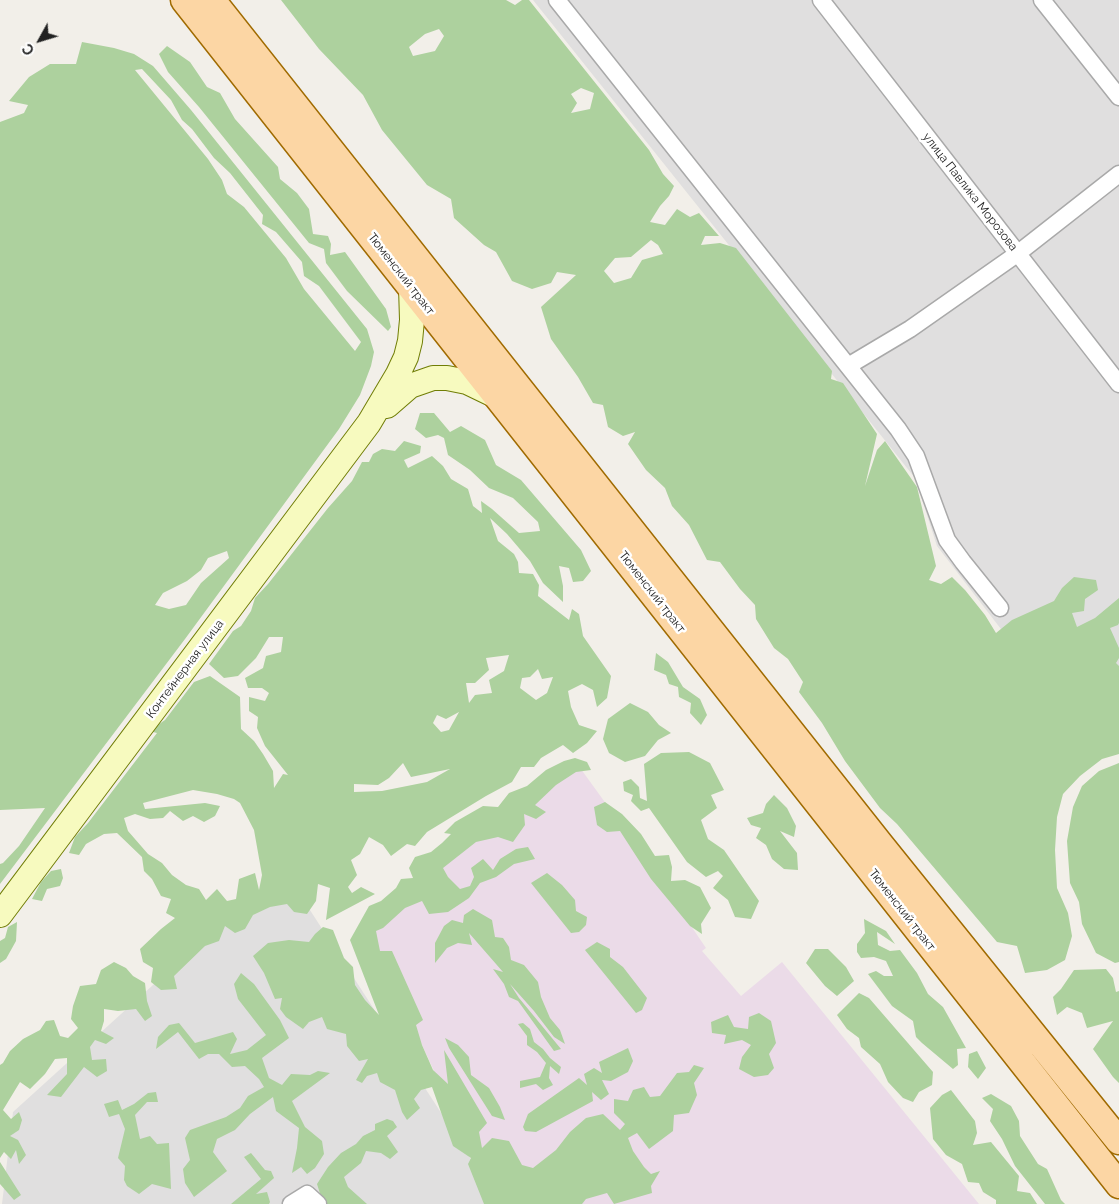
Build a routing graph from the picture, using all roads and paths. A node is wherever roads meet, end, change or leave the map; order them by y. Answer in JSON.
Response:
{"nodes":[{"id":1,"x":184,"y":0,"type":"edge"},
{"id":2,"x":212,"y":0,"type":"edge"},
{"id":3,"x":557,"y":0,"type":"edge"},
{"id":4,"x":821,"y":0,"type":"edge"},
{"id":5,"x":1042,"y":0,"type":"edge"},
{"id":6,"x":1119,"y":97,"type":"edge"},
{"id":7,"x":1119,"y":174,"type":"edge"},
{"id":8,"x":1017,"y":254,"type":"junction"},
{"id":9,"x":411,"y":287,"type":"junction"},
{"id":10,"x":848,"y":366,"type":"junction"},
{"id":11,"x":1119,"y":384,"type":"edge"},
{"id":12,"x":496,"y":396,"type":"junction"},
{"id":13,"x":369,"y":423,"type":"junction"},
{"id":14,"x":1000,"y":608,"type":"dead end"},
{"id":15,"x":0,"y":915,"type":"edge"},
{"id":16,"x":1119,"y":1141,"type":"edge"},
{"id":17,"x":1119,"y":1185,"type":"edge"},
{"id":18,"x":291,"y":1204,"type":"edge"},
{"id":19,"x":318,"y":1204,"type":"edge"}],
"edges":[{"from":1,"to":9,"type":"main road","name":"Тюменский тракт"},
{"from":2,"to":16,"type":"main road","name":"Тюменский тракт"},
{"from":3,"to":10,"type":"street"},
{"from":4,"to":8,"type":"street","name":"улица Павлика Морозова"},
{"from":5,"to":6,"type":"street"},
{"from":7,"to":8,"type":"street"},
{"from":8,"to":10,"type":"street"},
{"from":8,"to":11,"type":"street","name":"улица Павлика Морозова"},
{"from":9,"to":12,"type":"main road","name":"Тюменский тракт"},
{"from":9,"to":13,"type":"street","name":"Контейнерная улица"},
{"from":10,"to":14,"type":"street"},
{"from":12,"to":13,"type":"street","name":"Контейнерная улица"},
{"from":12,"to":17,"type":"main road","name":"Тюменский тракт"},
{"from":13,"to":15,"type":"street","name":"Контейнерная улица"},
{"from":18,"to":19,"type":"street"}]}
